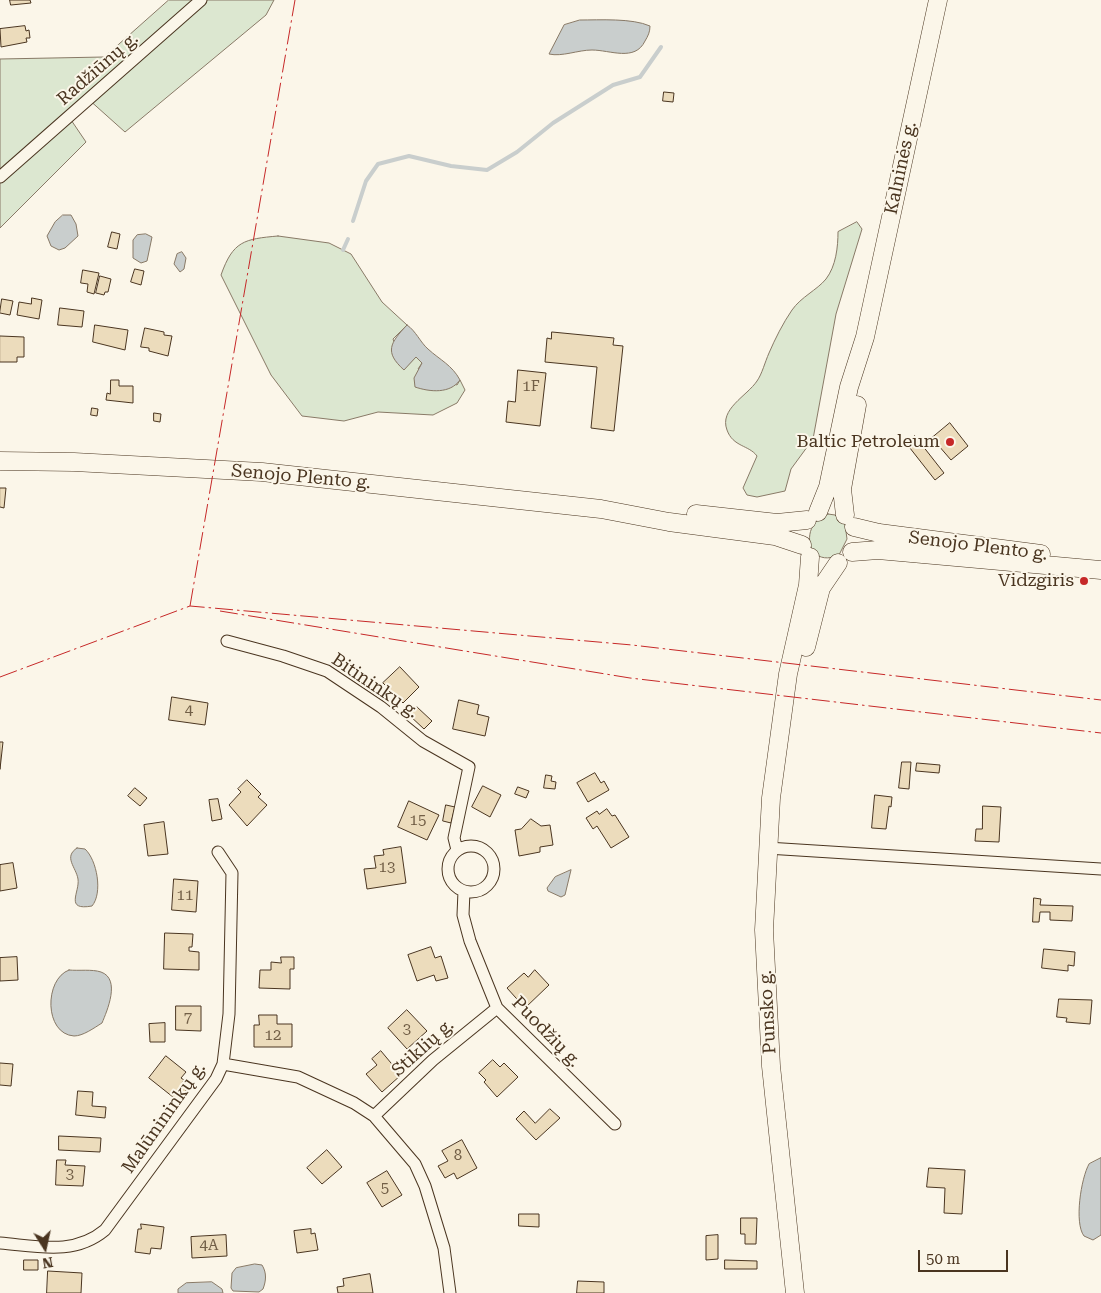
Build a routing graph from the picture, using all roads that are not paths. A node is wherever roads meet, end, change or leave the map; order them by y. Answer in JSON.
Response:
{"nodes":[{"id":1,"x":201,"y":0,"type":"edge"},
{"id":2,"x":938,"y":0,"type":"edge"},
{"id":3,"x":0,"y":177,"type":"edge"},
{"id":4,"x":865,"y":337,"type":"junction"},
{"id":5,"x":0,"y":461,"type":"edge"},
{"id":6,"x":601,"y":508,"type":"junction"},
{"id":7,"x":812,"y":516,"type":"junction"},
{"id":8,"x":850,"y":521,"type":"junction"},
{"id":9,"x":806,"y":551,"type":"junction"},
{"id":10,"x":852,"y":552,"type":"junction"},
{"id":11,"x":838,"y":563,"type":"junction"},
{"id":12,"x":1101,"y":564,"type":"edge"},
{"id":13,"x":1101,"y":570,"type":"edge"},
{"id":14,"x":227,"y":641,"type":"dead end"},
{"id":15,"x":781,"y":731,"type":"junction"},
{"id":16,"x":767,"y":848,"type":"junction"},
{"id":17,"x":457,"y":850,"type":"junction"},
{"id":18,"x":218,"y":852,"type":"dead end"},
{"id":19,"x":1101,"y":869,"type":"edge"},
{"id":20,"x":464,"y":891,"type":"junction"},
{"id":21,"x":497,"y":1008,"type":"junction"},
{"id":22,"x":223,"y":1064,"type":"junction"},
{"id":23,"x":374,"y":1116,"type":"junction"},
{"id":24,"x":615,"y":1124,"type":"dead end"},
{"id":25,"x":0,"y":1243,"type":"edge"},
{"id":26,"x":450,"y":1293,"type":"edge"},
{"id":27,"x":795,"y":1293,"type":"edge"}],
"edges":[{"from":1,"to":3,"type":"street","name":"Radžiūnų g."},
{"from":2,"to":4,"type":"main road","name":"Kalninės g."},
{"from":4,"to":7,"type":"main road","name":"Kalninės g."},
{"from":4,"to":8,"type":"main road","name":"Kalninės g."},
{"from":5,"to":6,"type":"main road","name":"Senojo Plento g."},
{"from":6,"to":7,"type":"main road","name":"Senojo Plento g."},
{"from":6,"to":9,"type":"main road","name":"Senojo Plento g."},
{"from":7,"to":8,"type":"main road"},
{"from":7,"to":9,"type":"main road"},
{"from":8,"to":10,"type":"main road"},
{"from":8,"to":12,"type":"main road","name":"Senojo Plento g."},
{"from":9,"to":11,"type":"main road"},
{"from":9,"to":15,"type":"main road","name":"Punsko g."},
{"from":10,"to":11,"type":"main road"},
{"from":10,"to":13,"type":"main road","name":"Senojo Plento g."},
{"from":11,"to":15,"type":"main road","name":"Punsko g."},
{"from":14,"to":17,"type":"street","name":"Bitininkų g."},
{"from":15,"to":16,"type":"main road","name":"Punsko g."},
{"from":16,"to":19,"type":"street"},
{"from":16,"to":27,"type":"main road","name":"Punsko g."},
{"from":17,"to":20,"type":"street"},
{"from":17,"to":20,"type":"street"},
{"from":18,"to":22,"type":"street","name":"Malūnininkų g."},
{"from":20,"to":21,"type":"street","name":"Puodžių g."},
{"from":21,"to":23,"type":"street","name":"Stiklių g."},
{"from":21,"to":24,"type":"street","name":"Puodžių g."},
{"from":22,"to":23,"type":"street"},
{"from":22,"to":25,"type":"street","name":"Malūnininkų g."},
{"from":23,"to":26,"type":"street"}]}
